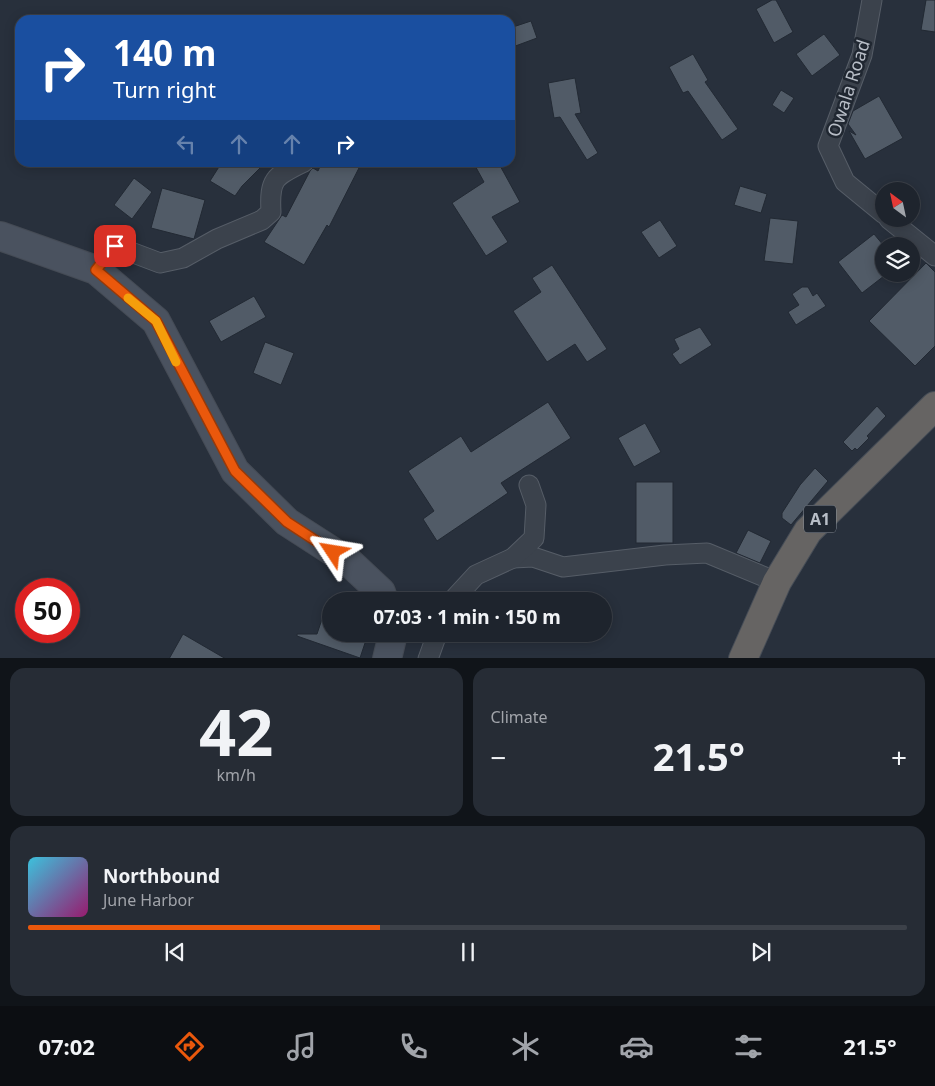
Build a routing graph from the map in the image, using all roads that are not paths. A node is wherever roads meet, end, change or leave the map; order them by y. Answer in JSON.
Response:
{"nodes":[{"id":1,"x":872,"y":0,"type":"edge"},
{"id":2,"x":294,"y":167,"type":"edge"},
{"id":3,"x":875,"y":207,"type":"edge"},
{"id":4,"x":900,"y":228,"type":"edge"},
{"id":5,"x":0,"y":236,"type":"edge"},
{"id":6,"x":935,"y":256,"type":"edge"},
{"id":7,"x":96,"y":270,"type":"junction"},
{"id":8,"x":935,"y":406,"type":"edge"},
{"id":9,"x":529,"y":485,"type":"dead end"},
{"id":10,"x":513,"y":558,"type":"junction"},
{"id":11,"x":777,"y":582,"type":"junction"},
{"id":12,"x":381,"y":592,"type":"edge"},
{"id":13,"x":460,"y":592,"type":"edge"},
{"id":14,"x":391,"y":642,"type":"edge"},
{"id":15,"x":434,"y":642,"type":"edge"},
{"id":16,"x":387,"y":658,"type":"edge"},
{"id":17,"x":428,"y":658,"type":"edge"},
{"id":18,"x":743,"y":658,"type":"edge"}],
"edges":[{"from":1,"to":3,"type":"street","name":"Owala Road"},
{"from":2,"to":7,"type":"street"},
{"from":4,"to":6,"type":"street"},
{"from":5,"to":7,"type":"main road"},
{"from":7,"to":12,"type":"main road"},
{"from":8,"to":11,"type":"highway","number":"A1"},
{"from":9,"to":10,"type":"street"},
{"from":10,"to":11,"type":"street"},
{"from":10,"to":13,"type":"street"},
{"from":11,"to":18,"type":"highway","number":"A1"},
{"from":14,"to":16,"type":"main road"},
{"from":15,"to":17,"type":"street"}]}
